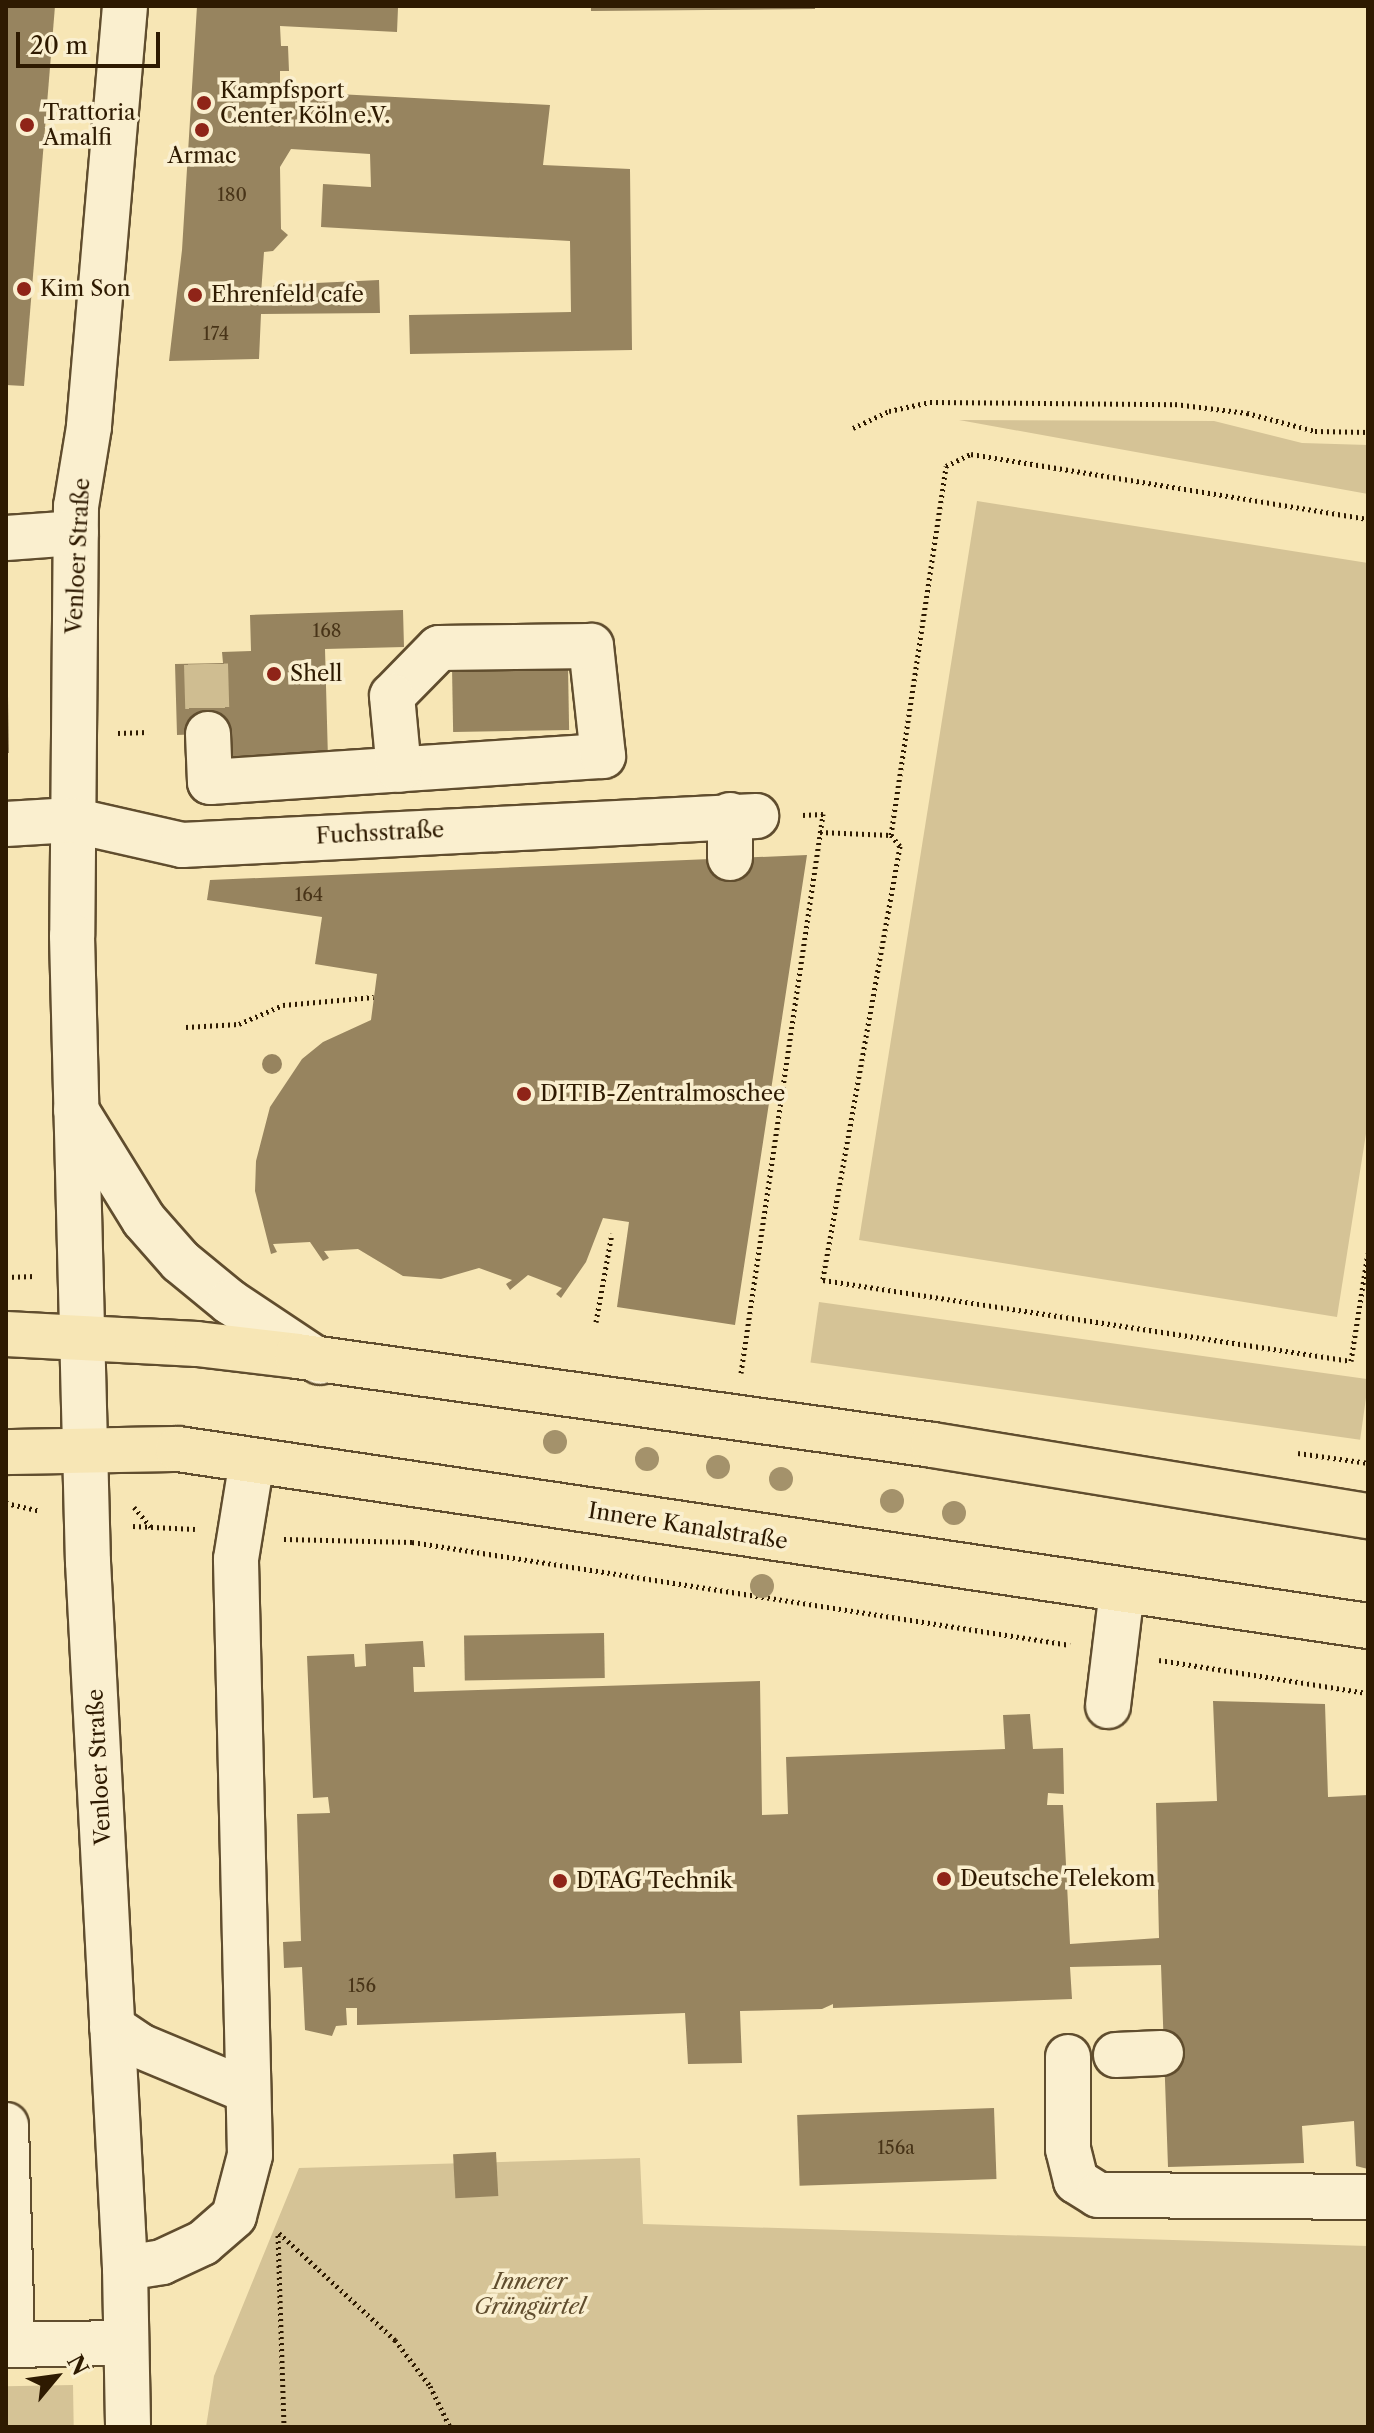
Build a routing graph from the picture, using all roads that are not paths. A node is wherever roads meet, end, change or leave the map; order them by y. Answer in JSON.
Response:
{"nodes":[{"id":1,"x":125,"y":6,"type":"edge"},
{"id":2,"x":76,"y":533,"type":"junction"},
{"id":3,"x":6,"y":538,"type":"edge"},
{"id":4,"x":208,"y":734,"type":"tunnel mouth"},
{"id":5,"x":399,"y":770,"type":"junction"},
{"id":6,"x":72,"y":820,"type":"junction"},
{"id":7,"x":6,"y":824,"type":"edge"},
{"id":8,"x":730,"y":858,"type":"dead end"},
{"id":9,"x":74,"y":1107,"type":"junction"},
{"id":10,"x":6,"y":1334,"type":"edge"},
{"id":11,"x":81,"y":1336,"type":"junction"},
{"id":12,"x":320,"y":1362,"type":"junction"},
{"id":13,"x":6,"y":1452,"type":"edge"},
{"id":14,"x":85,"y":1452,"type":"junction"},
{"id":15,"x":252,"y":1460,"type":"junction"},
{"id":16,"x":1368,"y":1516,"type":"edge"},
{"id":17,"x":1122,"y":1591,"type":"junction"},
{"id":18,"x":1368,"y":1626,"type":"edge"},
{"id":19,"x":1108,"y":1706,"type":"dead end"},
{"id":20,"x":112,"y":2027,"type":"junction"},
{"id":21,"x":1161,"y":2053,"type":"dead end"},
{"id":22,"x":1116,"y":2055,"type":"dead end"},
{"id":23,"x":1068,"y":2057,"type":"dead end"},
{"id":24,"x":248,"y":2091,"type":"junction"},
{"id":25,"x":6,"y":2125,"type":"edge"},
{"id":26,"x":1368,"y":2197,"type":"edge"},
{"id":27,"x":125,"y":2268,"type":"junction"},
{"id":28,"x":126,"y":2343,"type":"junction"},
{"id":29,"x":9,"y":2345,"type":"edge"},
{"id":30,"x":128,"y":2427,"type":"edge"}],
"edges":[{"from":1,"to":2,"type":"street","name":"Venloer Straße"},
{"from":2,"to":3,"type":"street"},
{"from":2,"to":6,"type":"street","name":"Venloer Straße"},
{"from":4,"to":5,"type":"street"},
{"from":5,"to":5,"type":"street"},
{"from":6,"to":7,"type":"street","name":"Fuchsstraße"},
{"from":6,"to":8,"type":"street","name":"Fuchsstraße"},
{"from":6,"to":9,"type":"street","name":"Venloer Straße"},
{"from":9,"to":11,"type":"street","name":"Venloer Straße"},
{"from":9,"to":12,"type":"street"},
{"from":10,"to":11,"type":"main road"},
{"from":11,"to":12,"type":"main road"},
{"from":11,"to":14,"type":"street","name":"Venloer Straße"},
{"from":12,"to":16,"type":"main road"},
{"from":13,"to":14,"type":"main road","name":"Innere Kanalstraße"},
{"from":14,"to":15,"type":"main road","name":"Innere Kanalstraße"},
{"from":14,"to":20,"type":"street","name":"Venloer Straße"},
{"from":15,"to":17,"type":"main road","name":"Innere Kanalstraße"},
{"from":15,"to":24,"type":"street"},
{"from":17,"to":18,"type":"main road","name":"Innere Kanalstraße"},
{"from":17,"to":19,"type":"street"},
{"from":20,"to":24,"type":"street"},
{"from":20,"to":27,"type":"street","name":"Venloer Straße"},
{"from":21,"to":22,"type":"street"},
{"from":23,"to":26,"type":"street"},
{"from":24,"to":27,"type":"street"},
{"from":25,"to":29,"type":"street"},
{"from":27,"to":28,"type":"street","name":"Venloer Straße"},
{"from":28,"to":29,"type":"street"},
{"from":28,"to":30,"type":"street","name":"Venloer Straße"}]}
